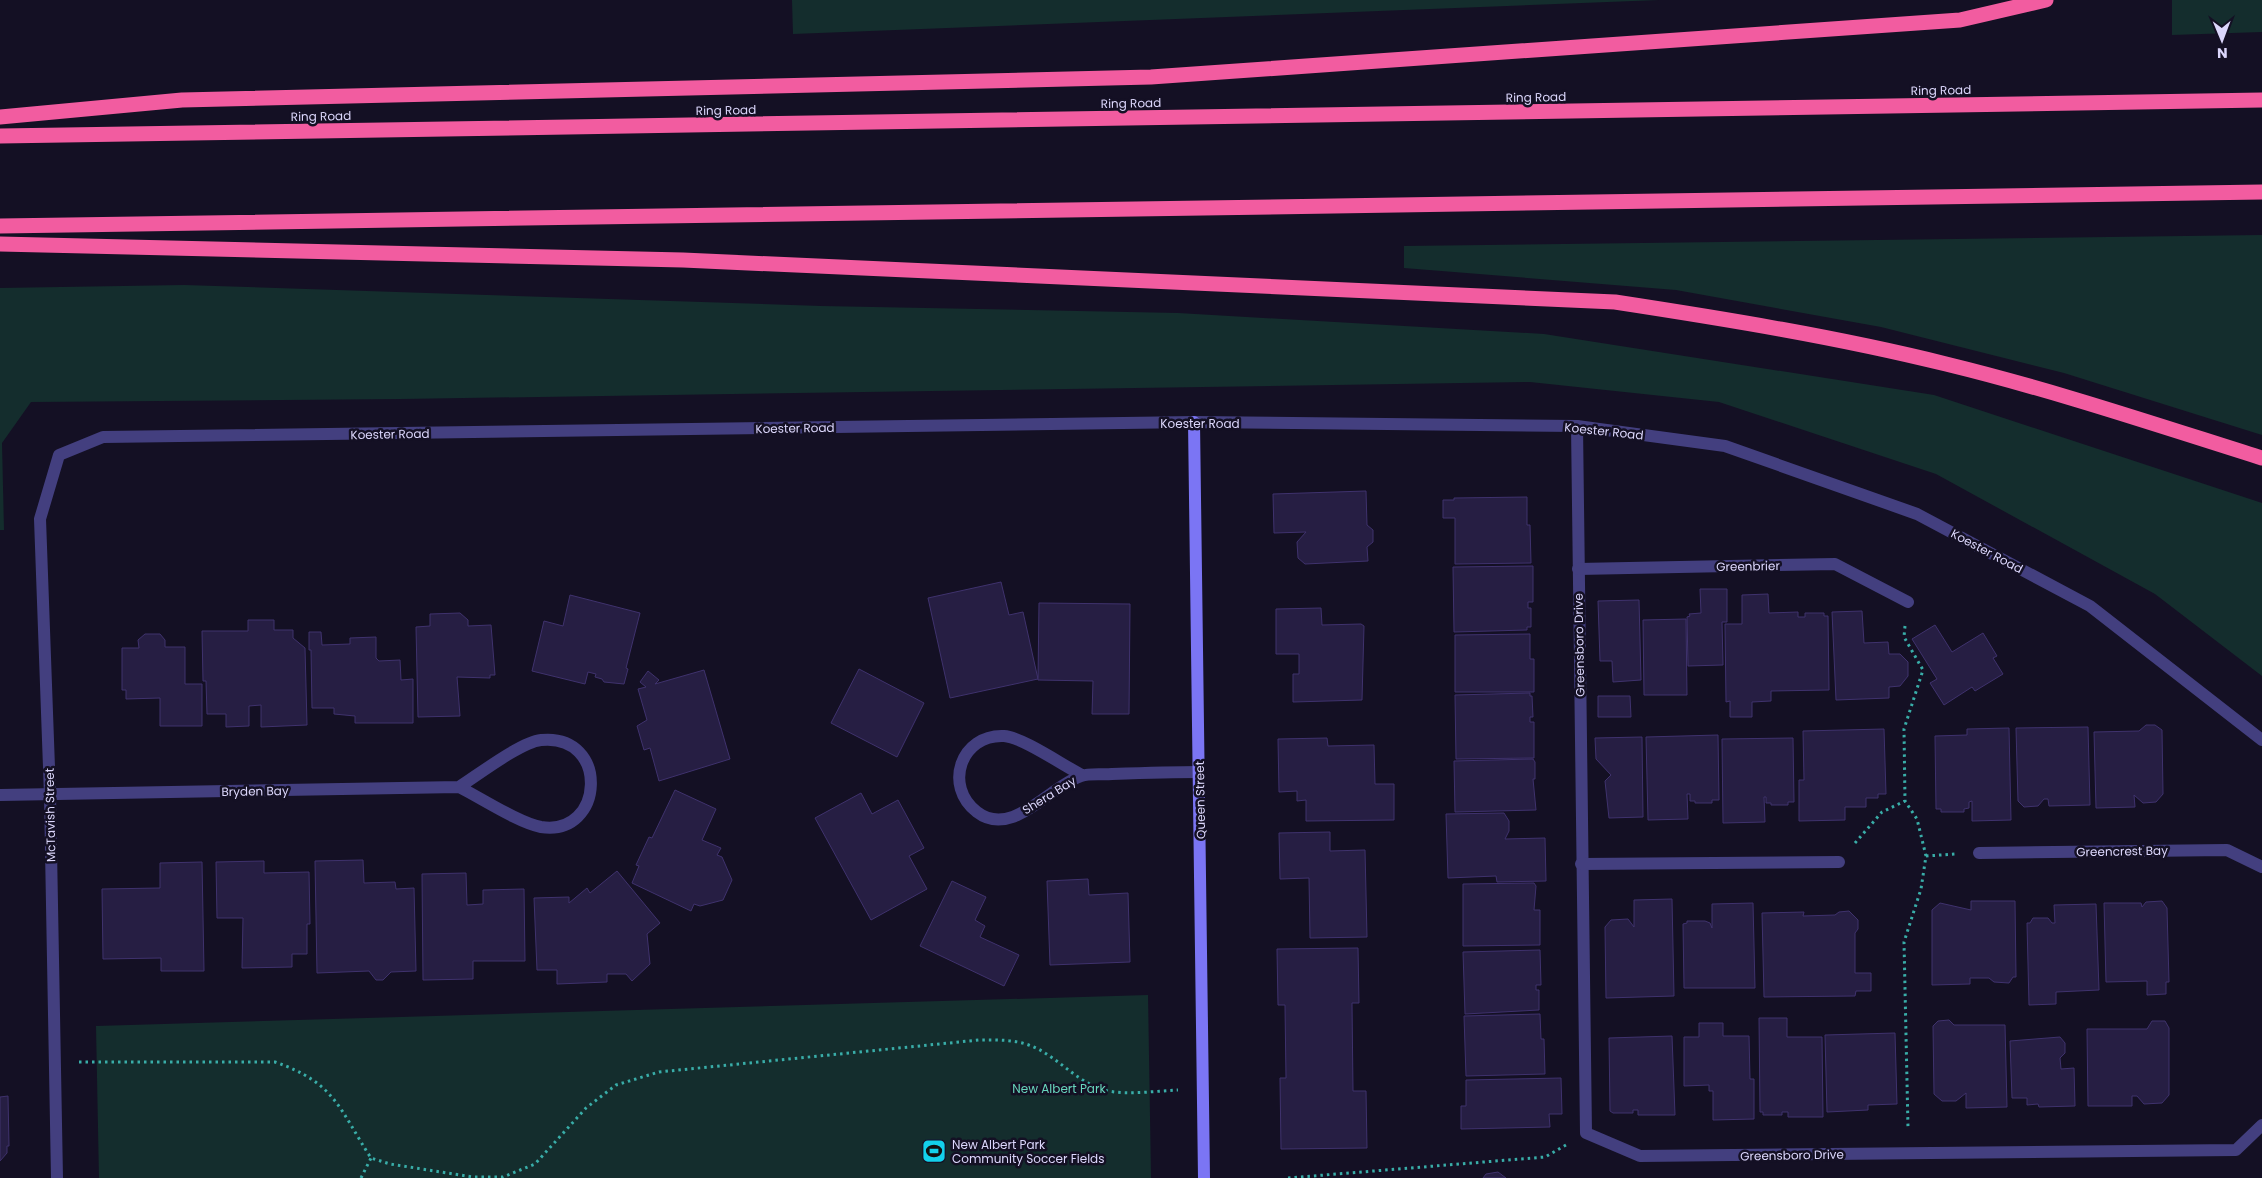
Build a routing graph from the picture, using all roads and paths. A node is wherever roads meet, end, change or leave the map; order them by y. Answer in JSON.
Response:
{"nodes":[{"id":1,"x":2046,"y":0,"type":"edge"},
{"id":2,"x":2262,"y":98,"type":"edge"},
{"id":3,"x":0,"y":117,"type":"edge"},
{"id":4,"x":0,"y":136,"type":"edge"},
{"id":5,"x":2262,"y":192,"type":"edge"},
{"id":6,"x":0,"y":226,"type":"edge"},
{"id":7,"x":0,"y":244,"type":"edge"},
{"id":8,"x":1194,"y":422,"type":"junction"},
{"id":9,"x":1577,"y":426,"type":"junction"},
{"id":10,"x":58,"y":455,"type":"joint"},
{"id":11,"x":2262,"y":458,"type":"edge"},
{"id":12,"x":1578,"y":569,"type":"junction"},
{"id":13,"x":1908,"y":602,"type":"joint"},
{"id":14,"x":2262,"y":740,"type":"edge"},
{"id":15,"x":1199,"y":772,"type":"junction"},
{"id":16,"x":1082,"y":775,"type":"junction"},
{"id":17,"x":459,"y":787,"type":"junction"},
{"id":18,"x":50,"y":794,"type":"junction"},
{"id":19,"x":0,"y":795,"type":"edge"},
{"id":20,"x":1905,"y":802,"type":"junction"},
{"id":21,"x":1979,"y":853,"type":"joint"},
{"id":22,"x":1926,"y":856,"type":"junction"},
{"id":23,"x":1839,"y":862,"type":"joint"},
{"id":24,"x":1581,"y":864,"type":"junction"},
{"id":25,"x":2262,"y":867,"type":"edge"},
{"id":26,"x":55,"y":1060,"type":"junction"},
{"id":27,"x":1203,"y":1089,"type":"junction"},
{"id":28,"x":2262,"y":1125,"type":"edge"},
{"id":29,"x":1586,"y":1133,"type":"junction"},
{"id":30,"x":1909,"y":1154,"type":"junction"},
{"id":31,"x":371,"y":1158,"type":"junction"},
{"id":32,"x":58,"y":1178,"type":"edge"},
{"id":33,"x":361,"y":1178,"type":"edge"},
{"id":34,"x":1204,"y":1178,"type":"edge"},
{"id":35,"x":1288,"y":1178,"type":"edge"}],
"edges":[{"from":1,"to":3,"type":"highway"},
{"from":2,"to":4,"type":"highway","name":"Ring Road"},
{"from":5,"to":6,"type":"highway"},
{"from":7,"to":11,"type":"highway"},
{"from":8,"to":9,"type":"street","name":"Koester Road"},
{"from":8,"to":10,"type":"street","name":"Koester Road"},
{"from":8,"to":15,"type":"street","name":"Queen Street"},
{"from":9,"to":12,"type":"street","name":"Greensboro Drive"},
{"from":9,"to":14,"type":"street","name":"Koester Road"},
{"from":10,"to":18,"type":"street","name":"McTavish Street"},
{"from":12,"to":13,"type":"street","name":"Greenbrier"},
{"from":12,"to":24,"type":"street","name":"Greensboro Drive"},
{"from":13,"to":20,"type":"path"},
{"from":15,"to":16,"type":"street","name":"Shera Bay"},
{"from":15,"to":27,"type":"street","name":"Queen Street"},
{"from":16,"to":16,"type":"street","name":"Shera Bay"},
{"from":17,"to":17,"type":"street","name":"Bryden Bay"},
{"from":17,"to":18,"type":"street","name":"Bryden Bay"},
{"from":18,"to":19,"type":"street","name":"Bryden Bay"},
{"from":18,"to":26,"type":"street","name":"McTavish Street"},
{"from":20,"to":22,"type":"path"},
{"from":20,"to":23,"type":"path"},
{"from":21,"to":22,"type":"path"},
{"from":21,"to":25,"type":"street","name":"Greencrest Bay"},
{"from":22,"to":30,"type":"path"},
{"from":23,"to":24,"type":"street"},
{"from":24,"to":29,"type":"street","name":"Greensboro Drive"},
{"from":26,"to":31,"type":"path"},
{"from":26,"to":32,"type":"street","name":"McTavish Street"},
{"from":27,"to":31,"type":"path"},
{"from":27,"to":34,"type":"street","name":"Queen Street"},
{"from":28,"to":30,"type":"street","name":"Greensboro Drive"},
{"from":29,"to":30,"type":"street","name":"Greensboro Drive"},
{"from":29,"to":35,"type":"path"},
{"from":31,"to":33,"type":"path"}]}
